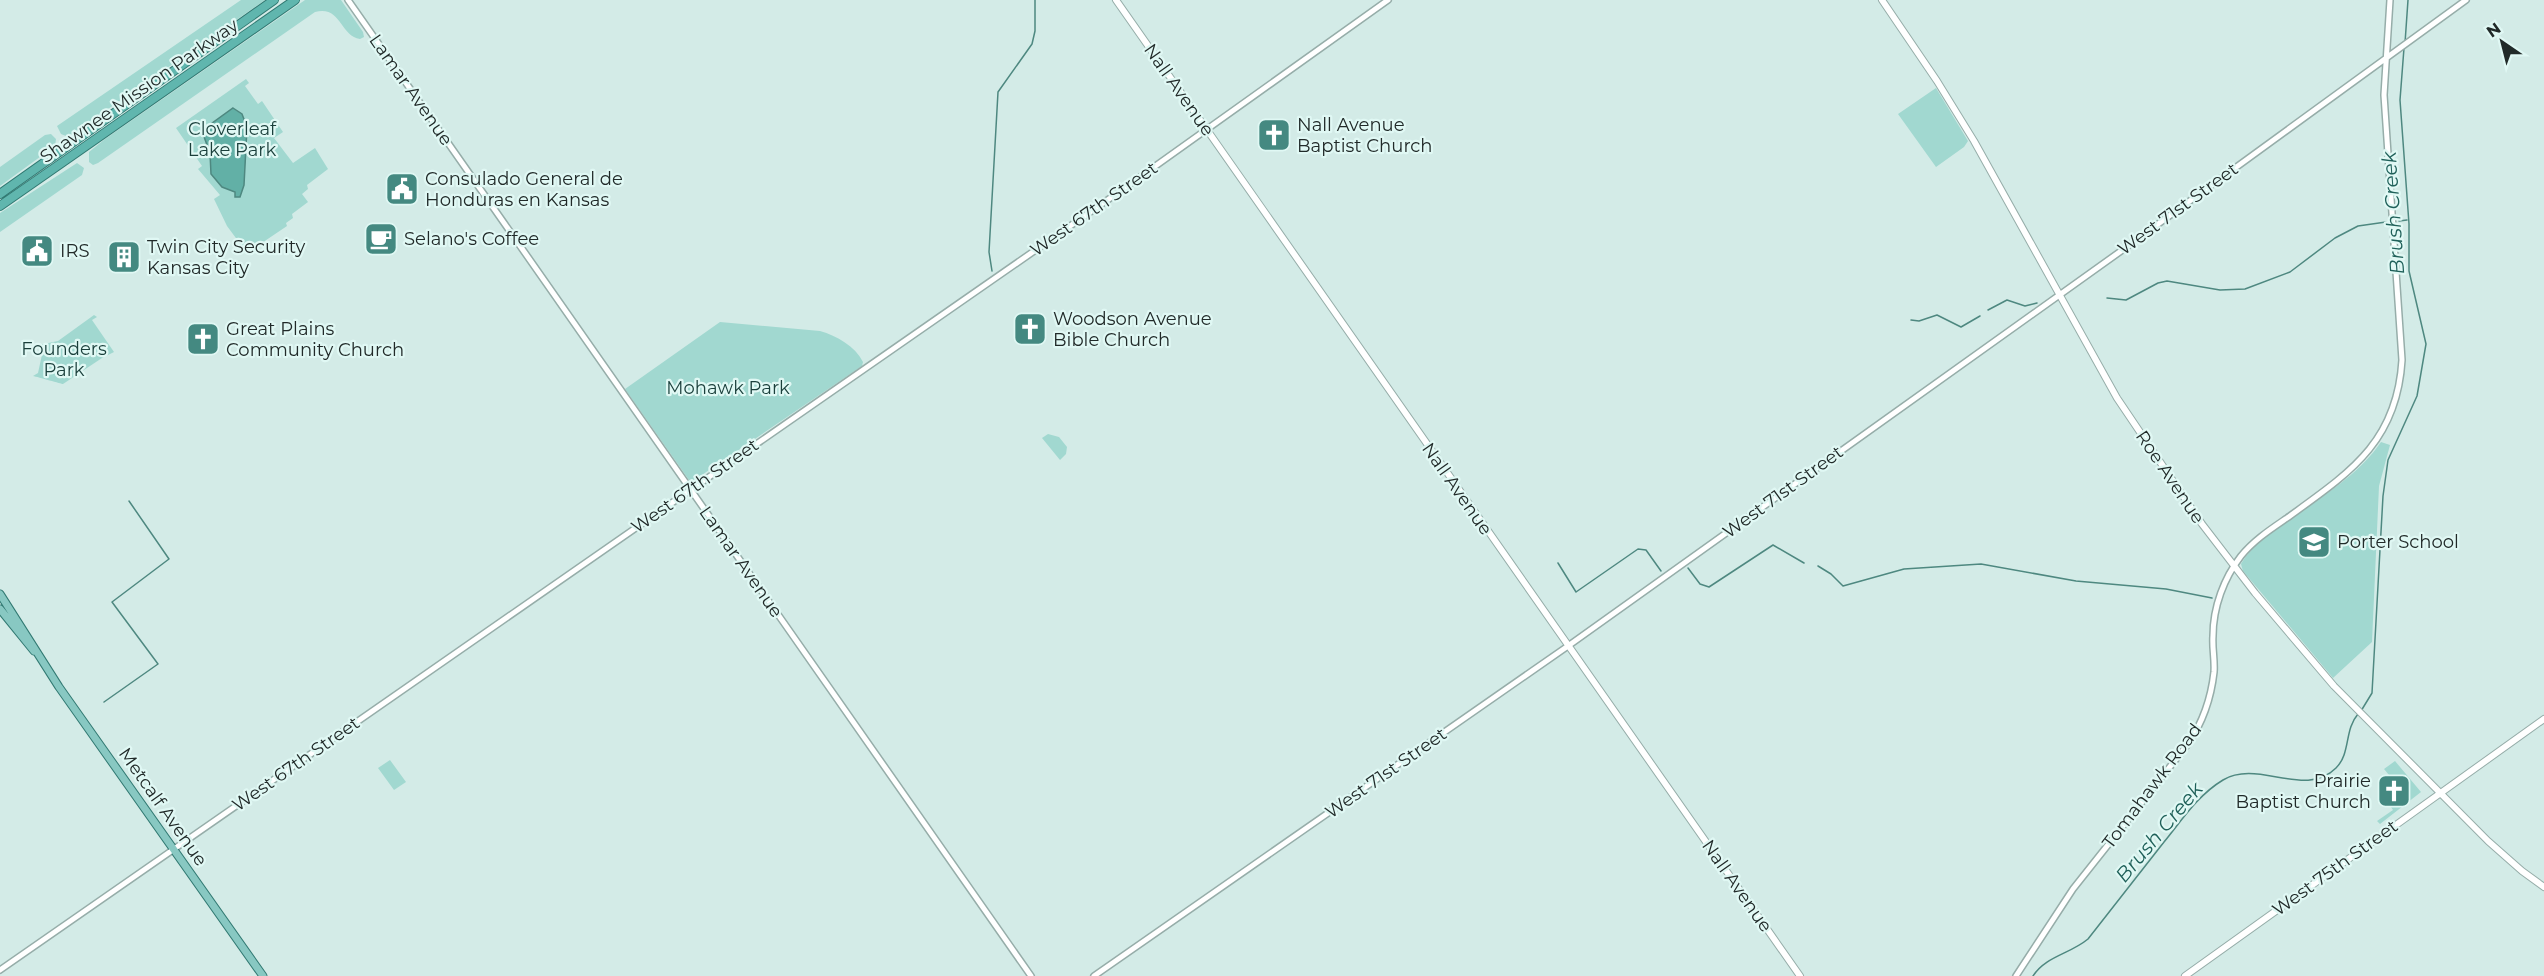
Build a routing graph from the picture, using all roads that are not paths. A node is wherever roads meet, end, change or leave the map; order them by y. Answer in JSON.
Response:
{"nodes":[{"id":1,"x":274,"y":0,"type":"edge"},
{"id":2,"x":296,"y":0,"type":"edge"},
{"id":3,"x":348,"y":0,"type":"edge"},
{"id":4,"x":1116,"y":0,"type":"edge"},
{"id":5,"x":1388,"y":0,"type":"edge"},
{"id":6,"x":1882,"y":0,"type":"edge"},
{"id":7,"x":2390,"y":0,"type":"edge"},
{"id":8,"x":2466,"y":0,"type":"edge"},
{"id":9,"x":2385,"y":59,"type":"junction"},
{"id":10,"x":1207,"y":130,"type":"junction"},
{"id":11,"x":82,"y":135,"type":"junction"},
{"id":12,"x":66,"y":146,"type":"junction"},
{"id":13,"x":78,"y":153,"type":"junction"},
{"id":14,"x":61,"y":164,"type":"junction"},
{"id":15,"x":0,"y":194,"type":"edge"},
{"id":16,"x":0,"y":206,"type":"edge"},
{"id":17,"x":2059,"y":296,"type":"junction"},
{"id":18,"x":690,"y":490,"type":"junction"},
{"id":19,"x":2234,"y":567,"type":"junction"},
{"id":20,"x":0,"y":594,"type":"edge"},
{"id":21,"x":0,"y":609,"type":"edge"},
{"id":22,"x":1568,"y":646,"type":"junction"},
{"id":23,"x":38,"y":656,"type":"junction"},
{"id":24,"x":2544,"y":719,"type":"edge"},
{"id":25,"x":2439,"y":793,"type":"junction"},
{"id":26,"x":174,"y":849,"type":"junction"},
{"id":27,"x":2544,"y":887,"type":"edge"},
{"id":28,"x":0,"y":970,"type":"edge"},
{"id":29,"x":263,"y":976,"type":"edge"},
{"id":30,"x":1031,"y":976,"type":"edge"},
{"id":31,"x":1094,"y":976,"type":"edge"},
{"id":32,"x":1800,"y":976,"type":"edge"},
{"id":33,"x":2016,"y":976,"type":"edge"},
{"id":34,"x":2185,"y":976,"type":"edge"}],
"edges":[{"from":1,"to":11,"type":"highway","name":"Shawnee Mission Parkway"},
{"from":2,"to":13,"type":"highway","name":"Shawnee Mission Parkway"},
{"from":3,"to":18,"type":"street","name":"Lamar Avenue"},
{"from":4,"to":10,"type":"main road","name":"Nall Avenue"},
{"from":5,"to":10,"type":"street","name":"West 67th Street"},
{"from":6,"to":17,"type":"main road","name":"Roe Avenue"},
{"from":7,"to":9,"type":"street","name":"Tomahawk Road"},
{"from":8,"to":9,"type":"street","name":"West 71st Street"},
{"from":9,"to":17,"type":"street","name":"West 71st Street"},
{"from":9,"to":19,"type":"street","name":"Tomahawk Road"},
{"from":10,"to":18,"type":"street","name":"West 67th Street"},
{"from":10,"to":22,"type":"main road","name":"Nall Avenue"},
{"from":11,"to":12,"type":"highway","name":"Shawnee Mission Parkway"},
{"from":11,"to":13,"type":"highway"},
{"from":12,"to":14,"type":"highway"},
{"from":12,"to":15,"type":"highway","name":"Shawnee Mission Parkway"},
{"from":13,"to":14,"type":"highway","name":"Shawnee Mission Parkway"},
{"from":14,"to":16,"type":"highway","name":"Shawnee Mission Parkway"},
{"from":17,"to":19,"type":"main road","name":"Roe Avenue"},
{"from":17,"to":22,"type":"street","name":"West 71st Street"},
{"from":18,"to":26,"type":"street","name":"West 67th Street"},
{"from":18,"to":30,"type":"street","name":"Lamar Avenue"},
{"from":19,"to":25,"type":"main road","name":"Roe Avenue"},
{"from":19,"to":33,"type":"street","name":"Tomahawk Road"},
{"from":20,"to":23,"type":"main road","name":"Metcalf Avenue"},
{"from":21,"to":23,"type":"main road","name":"Metcalf Avenue"},
{"from":22,"to":31,"type":"street","name":"West 71st Street"},
{"from":22,"to":32,"type":"main road","name":"Nall Avenue"},
{"from":23,"to":26,"type":"main road","name":"Metcalf Avenue"},
{"from":24,"to":25,"type":"main road","name":"West 75th Street"},
{"from":25,"to":27,"type":"main road","name":"Roe Avenue"},
{"from":25,"to":34,"type":"main road","name":"West 75th Street"},
{"from":26,"to":28,"type":"street","name":"West 67th Street"},
{"from":26,"to":29,"type":"main road","name":"Metcalf Avenue"}]}
